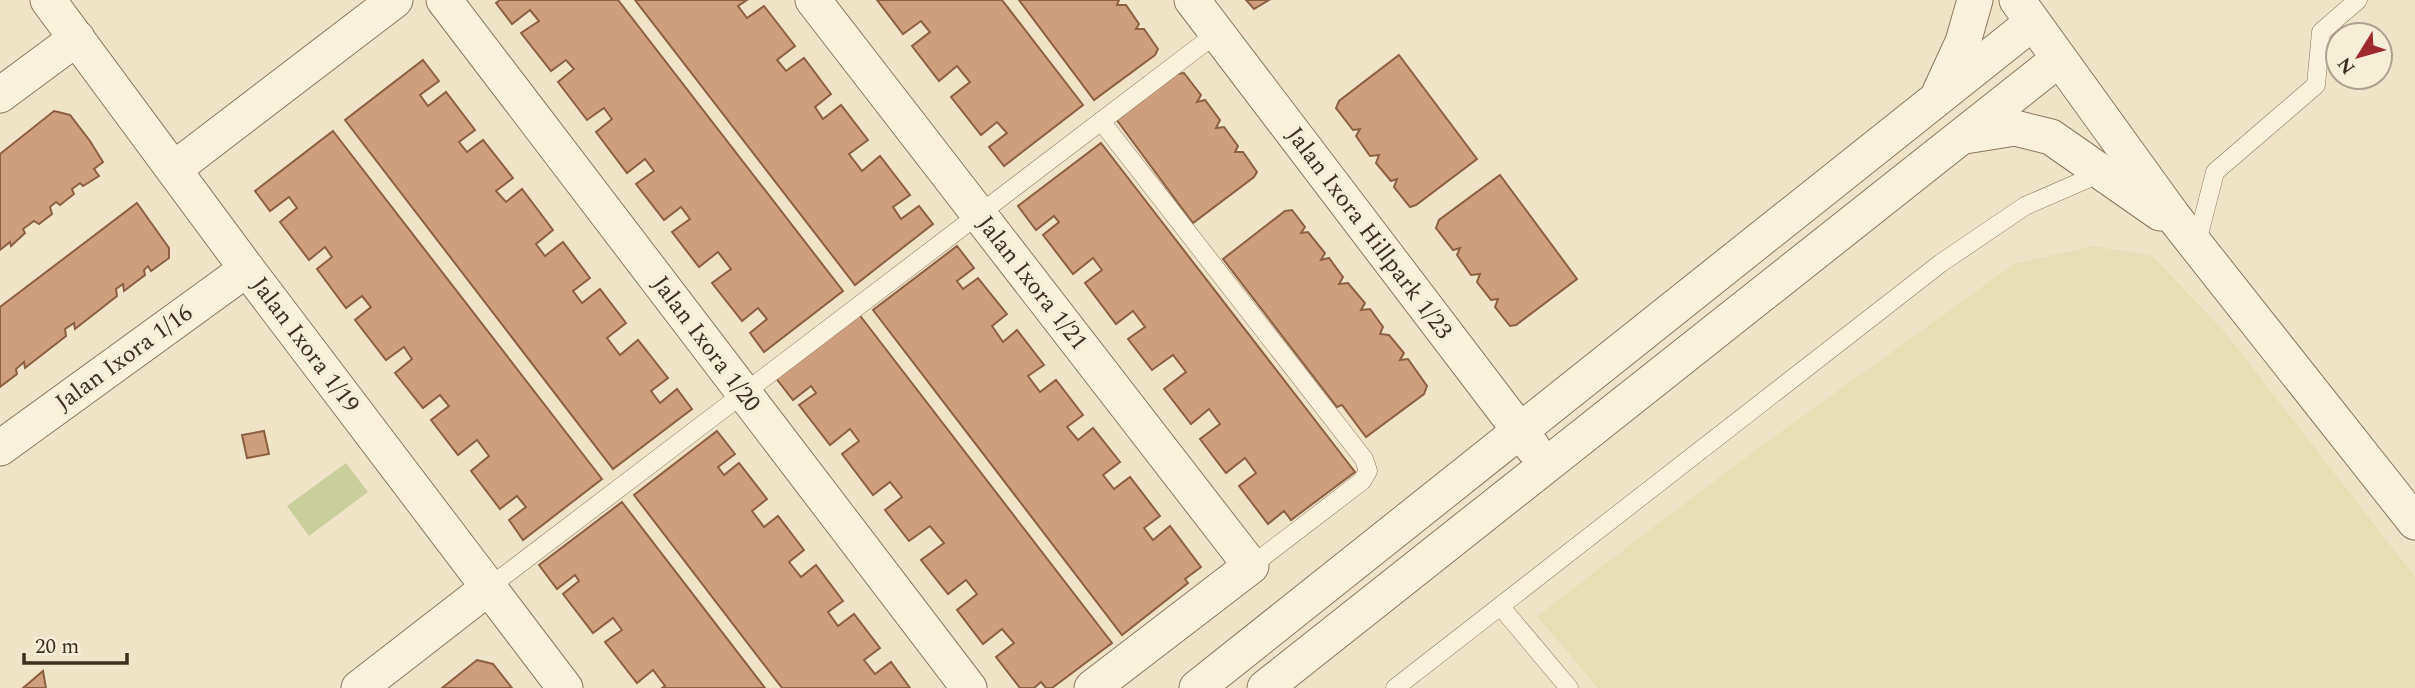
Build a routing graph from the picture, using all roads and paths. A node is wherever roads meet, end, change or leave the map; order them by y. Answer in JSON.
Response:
{"nodes":[{"id":1,"x":48,"y":0,"type":"edge"},
{"id":2,"x":395,"y":0,"type":"edge"},
{"id":3,"x":444,"y":0,"type":"edge"},
{"id":4,"x":813,"y":0,"type":"edge"},
{"id":5,"x":1192,"y":0,"type":"edge"},
{"id":6,"x":1975,"y":0,"type":"edge"},
{"id":7,"x":2358,"y":0,"type":"edge"},
{"id":8,"x":2025,"y":11,"type":"edge"},
{"id":9,"x":1217,"y":33,"type":"junction"},
{"id":10,"x":77,"y":37,"type":"junction"},
{"id":11,"x":2059,"y":59,"type":"junction"},
{"id":12,"x":0,"y":95,"type":"edge"},
{"id":13,"x":1936,"y":102,"type":"junction"},
{"id":14,"x":1101,"y":121,"type":"junction"},
{"id":15,"x":1962,"y":136,"type":"junction"},
{"id":16,"x":174,"y":169,"type":"junction"},
{"id":17,"x":2101,"y":173,"type":"junction"},
{"id":18,"x":979,"y":215,"type":"junction"},
{"id":19,"x":2191,"y":238,"type":"junction"},
{"id":20,"x":247,"y":269,"type":"junction"},
{"id":21,"x":744,"y":393,"type":"junction"},
{"id":22,"x":1520,"y":431,"type":"junction"},
{"id":23,"x":0,"y":448,"type":"edge"},
{"id":24,"x":1546,"y":465,"type":"junction"},
{"id":25,"x":2415,"y":522,"type":"edge"},
{"id":26,"x":1251,"y":566,"type":"junction"},
{"id":27,"x":488,"y":588,"type":"junction"},
{"id":28,"x":1501,"y":607,"type":"junction"},
{"id":29,"x":359,"y":688,"type":"edge"},
{"id":30,"x":565,"y":688,"type":"edge"},
{"id":31,"x":969,"y":688,"type":"edge"},
{"id":32,"x":1092,"y":688,"type":"edge"},
{"id":33,"x":1197,"y":688,"type":"edge"},
{"id":34,"x":1265,"y":688,"type":"edge"},
{"id":35,"x":1395,"y":688,"type":"edge"},
{"id":36,"x":1569,"y":688,"type":"edge"}],
"edges":[{"from":1,"to":10,"type":"street","name":"Jalan Ixora 1/19"},
{"from":2,"to":16,"type":"street"},
{"from":3,"to":21,"type":"street","name":"Jalan Ixora 1/20"},
{"from":4,"to":18,"type":"street","name":"Jalan Ixora 1/21"},
{"from":5,"to":9,"type":"street","name":"Jalan Ixora Hillpark 1/23"},
{"from":6,"to":13,"type":"street"},
{"from":7,"to":19,"type":"lane"},
{"from":8,"to":11,"type":"street"},
{"from":8,"to":13,"type":"street"},
{"from":9,"to":14,"type":"lane"},
{"from":9,"to":22,"type":"street","name":"Jalan Ixora Hillpark 1/23"},
{"from":10,"to":12,"type":"street"},
{"from":10,"to":16,"type":"street","name":"Jalan Ixora 1/19"},
{"from":11,"to":15,"type":"street"},
{"from":11,"to":19,"type":"street"},
{"from":13,"to":22,"type":"street"},
{"from":14,"to":18,"type":"lane"},
{"from":14,"to":26,"type":"lane"},
{"from":15,"to":17,"type":"street"},
{"from":15,"to":24,"type":"street"},
{"from":16,"to":20,"type":"street","name":"Jalan Ixora 1/19"},
{"from":17,"to":19,"type":"street"},
{"from":17,"to":28,"type":"lane"},
{"from":18,"to":21,"type":"lane"},
{"from":18,"to":26,"type":"street","name":"Jalan Ixora 1/21"},
{"from":19,"to":25,"type":"street"},
{"from":20,"to":23,"type":"street","name":"Jalan Ixora 1/16"},
{"from":20,"to":27,"type":"street","name":"Jalan Ixora 1/19"},
{"from":21,"to":27,"type":"lane"},
{"from":21,"to":31,"type":"street","name":"Jalan Ixora 1/20"},
{"from":22,"to":24,"type":"street","name":"Jalan Ixora Hillpark 1/23"},
{"from":22,"to":33,"type":"street"},
{"from":24,"to":34,"type":"street"},
{"from":26,"to":32,"type":"street"},
{"from":27,"to":29,"type":"street"},
{"from":27,"to":30,"type":"street","name":"Jalan Ixora 1/19"},
{"from":28,"to":35,"type":"lane"},
{"from":28,"to":36,"type":"lane"}]}
